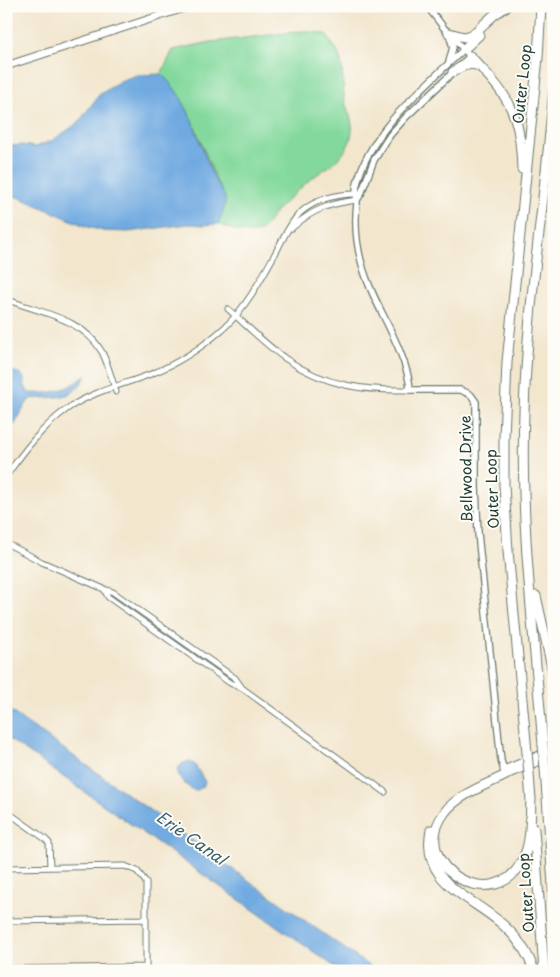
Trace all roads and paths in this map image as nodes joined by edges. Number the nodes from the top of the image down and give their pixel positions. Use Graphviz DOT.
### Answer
graph roads {
  1 [pos="190,6"];
  2 [pos="427,6"];
  3 [pos="507,6"];
  4 [pos="542,6"];
  5 [pos="448,33"];
  6 [pos="467,53"];
  7 [pos="6,66"];
  8 [pos="480,66"];
  9 [pos="450,69"];
  10 [pos="554,87"];
  11 [pos="358,196"];
  12 [pos="522,211"];
  13 [pos="6,299"];
  14 [pos="228,310"];
  15 [pos="236,316"];
  16 [pos="115,389"];
  17 [pos="410,390"];
  18 [pos="6,476"];
  19 [pos="6,543"];
  20 [pos="527,549"];
  21 [pos="554,676"];
  22 [pos="554,749"];
  23 [pos="554,755"];
  24 [pos="505,773"];
  25 [pos="385,792"];
  26 [pos="531,797"];
  27 [pos="6,811"];
  28 [pos="50,867"];
  29 [pos="6,868"];
  30 [pos="554,899"];
  31 [pos="145,919"];
  32 [pos="6,921"];
  33 [pos="6,969"];
  34 [pos="146,969"];
  35 [pos="534,971"];
  36 [pos="544,971"];
  1 -- 7 [label="main road"];
  2 -- 5 [label="street"];
  3 -- 5 [label="highway"];
  3 -- 6 [label="highway"];
  4 -- 12 [label="highway, Outer Loop"];
  5 -- 6 [label="street"];
  5 -- 9 [label="street"];
  6 -- 8 [label="highway"];
  6 -- 9 [label="street"];
  8 -- 9 [label="highway"];
  8 -- 12 [label="highway"];
  9 -- 11 [label="street"];
  10 -- 20 [label="highway, Outer Loop"];
  11 -- 15 [label="street"];
  11 -- 17 [label="street"];
  12 -- 26 [label="highway, Outer Loop, bridge"];
  13 -- 16 [label="street"];
  14 -- 15 [label="street"];
  15 -- 16 [label="street"];
  15 -- 17 [label="street"];
  16 -- 18 [label="street"];
  17 -- 24 [label="street, Bellwood Drive"];
  19 -- 25 [label="street"];
  20 -- 21 [label="highway"];
  20 -- 30 [label="highway, Outer Loop, bridge"];
  22 -- 24 [label="main road"];
  23 -- 24 [label="main road"];
  24 -- 26 [label="highway"];
  24 -- 35 [label="highway"];
  26 -- 36 [label="highway, Outer Loop"];
  27 -- 28 [label="street"];
  28 -- 29 [label="street"];
  28 -- 31 [label="street"];
  31 -- 32 [label="street"];
  31 -- 34 [label="street"];
  33 -- 34 [label="street"];
}
